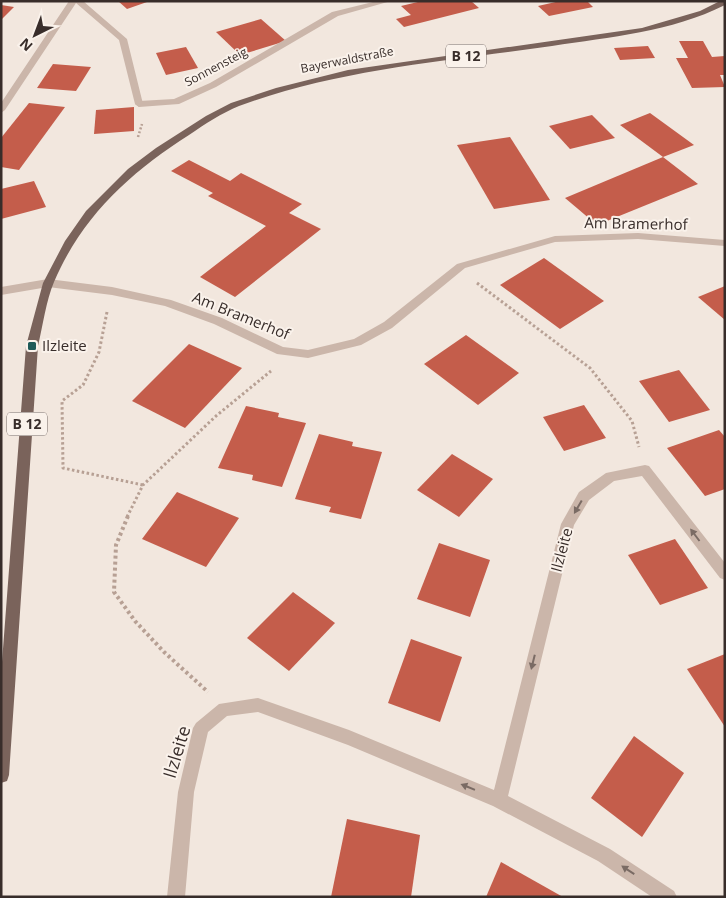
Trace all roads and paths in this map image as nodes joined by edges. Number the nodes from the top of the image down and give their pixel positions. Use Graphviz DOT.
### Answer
graph roads {
  1 [pos="73,1"];
  2 [pos="78,1"];
  3 [pos="387,1"];
  4 [pos="725,2"];
  5 [pos="1,110"];
  6 [pos="725,243"];
  7 [pos="460,266"];
  8 [pos="48,283"];
  9 [pos="1,291"];
  10 [pos="112,292"];
  11 [pos="291,352"];
  12 [pos="645,470"];
  13 [pos="143,485"];
  14 [pos="725,574"];
  15 [pos="224,709"];
  16 [pos="1,775"];
  17 [pos="499,800"];
  18 [pos="176,897"];
  19 [pos="668,897"];
  1 -- 5 [label="street"];
  2 -- 3 [label="street, Sonnensteig"];
  4 -- 8 [label="main road, Bayerwaldstraße / B 12"];
  6 -- 7 [label="street, Am Bramerhof"];
  7 -- 11 [label="street, Am Bramerhof"];
  7 -- 12 [label="path"];
  8 -- 9 [label="street"];
  8 -- 10 [label="street, Am Bramerhof"];
  8 -- 16 [label="main road, Bayerwaldstraße / B 12"];
  10 -- 11 [label="street, Am Bramerhof"];
  10 -- 13 [label="path"];
  11 -- 13 [label="path"];
  14 -- 12 [label="street, one-way"];
  12 -- 17 [label="street, Ilzleite, one-way"];
  13 -- 15 [label="path"];
  17 -- 15 [label="street, one-way"];
  15 -- 18 [label="street, Ilzleite"];
  19 -- 17 [label="street, one-way"];
}
